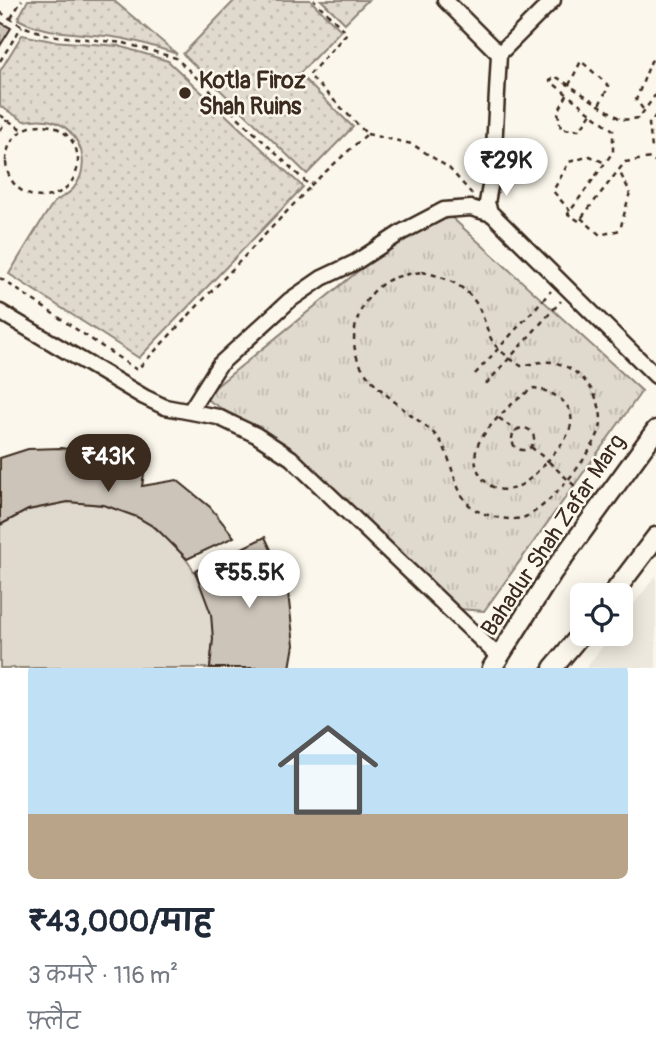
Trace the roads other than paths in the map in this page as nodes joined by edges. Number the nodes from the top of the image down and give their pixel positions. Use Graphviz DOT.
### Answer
graph roads {
  1 [pos="445,0"];
  2 [pos="553,0"];
  3 [pos="499,54"];
  4 [pos="492,214"];
  5 [pos="0,312"];
  6 [pos="656,376"];
  7 [pos="190,411"];
  8 [pos="656,430"];
  9 [pos="656,539"];
  10 [pos="621,583"];
  11 [pos="571,646"];
  12 [pos="495,663"];
  13 [pos="553,668"];
  1 -- 3 [label="street"];
  2 -- 3 [label="street"];
  3 -- 4 [label="street"];
  4 -- 6 [label="street"];
  4 -- 7 [label="street"];
  5 -- 7 [label="street"];
  7 -- 12 [label="street"];
  8 -- 12 [label="main road, Bahadur Shah Zafar Marg"];
  9 -- 10 [label="main road"];
  11 -- 13 [label="main road"];
}
